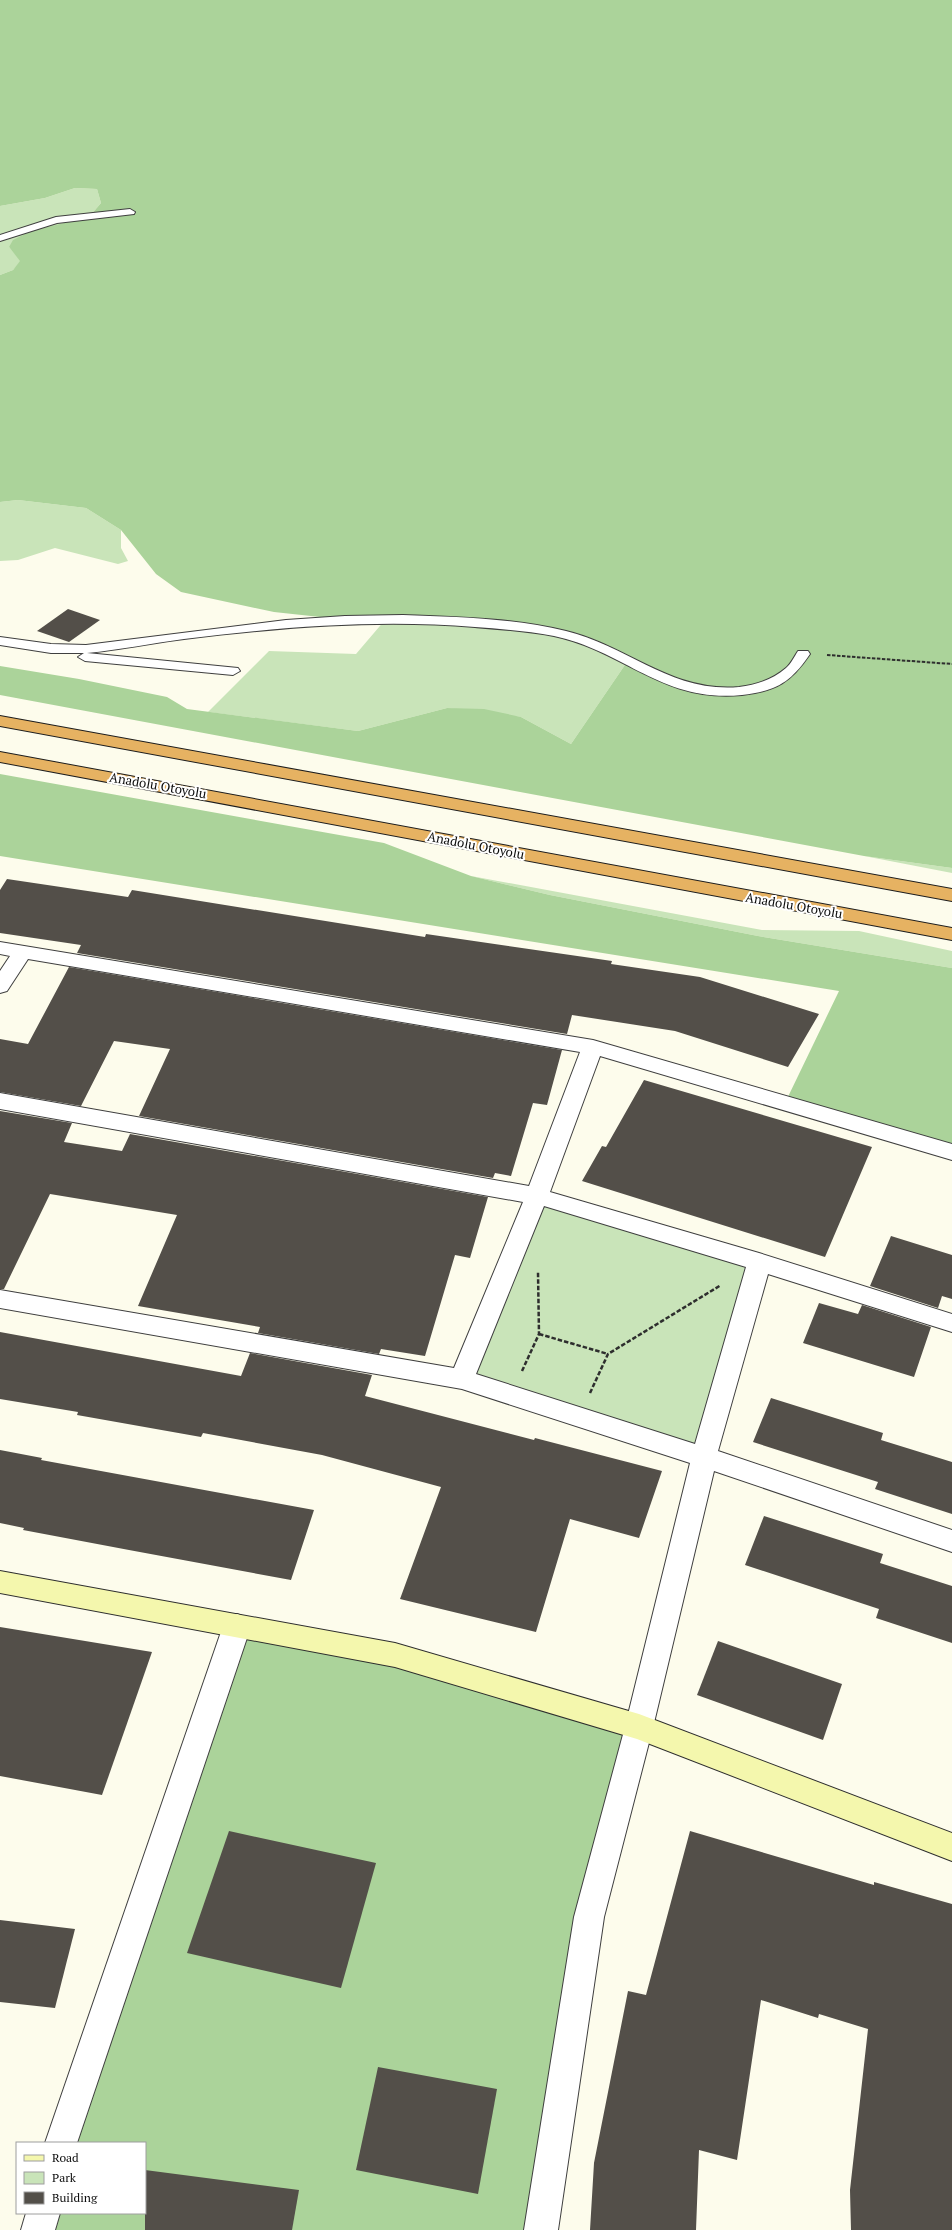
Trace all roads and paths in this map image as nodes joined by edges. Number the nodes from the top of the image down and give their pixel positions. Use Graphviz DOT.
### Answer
graph roads {
  1 [pos="130,212"];
  2 [pos="0,238"];
  3 [pos="0,641"];
  4 [pos="58,649"];
  5 [pos="803,654"];
  6 [pos="952,664"];
  7 [pos="233,672"];
  8 [pos="0,721"];
  9 [pos="0,757"];
  10 [pos="952,895"];
  11 [pos="952,934"];
  12 [pos="0,948"];
  13 [pos="24,952"];
  14 [pos="0,986"];
  15 [pos="593,1047"];
  16 [pos="0,1101"];
  17 [pos="952,1152"];
  18 [pos="537,1196"];
  19 [pos="759,1262"];
  20 [pos="538,1265"];
  21 [pos="0,1299"];
  22 [pos="952,1323"];
  23 [pos="539,1334"];
  24 [pos="608,1354"];
  25 [pos="519,1375"];
  26 [pos="462,1379"];
  27 [pos="589,1396"];
  28 [pos="704,1457"];
  29 [pos="952,1541"];
  30 [pos="0,1582"];
  31 [pos="237,1626"];
  32 [pos="639,1727"];
  33 [pos="952,1847"];
  34 [pos="61,2142"];
  35 [pos="43,2214"];
  36 [pos="38,2230"];
  37 [pos="541,2230"];
  1 -- 2 [label="lane"];
  3 -- 4 [label="lane"];
  4 -- 5 [label="lane"];
  4 -- 7 [label="lane"];
  5 -- 6 [label="path"];
  8 -- 10 [label="highway"];
  9 -- 11 [label="highway, Anadolu Otoyolu"];
  12 -- 13 [label="street"];
  13 -- 14 [label="street"];
  13 -- 15 [label="street"];
  15 -- 17 [label="street"];
  15 -- 18 [label="street"];
  16 -- 18 [label="street"];
  18 -- 19 [label="street"];
  18 -- 26 [label="street"];
  19 -- 22 [label="street"];
  19 -- 24 [label="path"];
  19 -- 28 [label="street"];
  20 -- 23 [label="path"];
  21 -- 26 [label="street"];
  23 -- 24 [label="path"];
  23 -- 25 [label="path"];
  24 -- 27 [label="path"];
  26 -- 28 [label="street"];
  28 -- 29 [label="street"];
  28 -- 32 [label="street"];
  30 -- 31 [label="main road"];
  31 -- 32 [label="main road"];
  31 -- 34 [label="street"];
  32 -- 33 [label="main road"];
  32 -- 37 [label="street"];
  35 -- 36 [label="street"];
}
